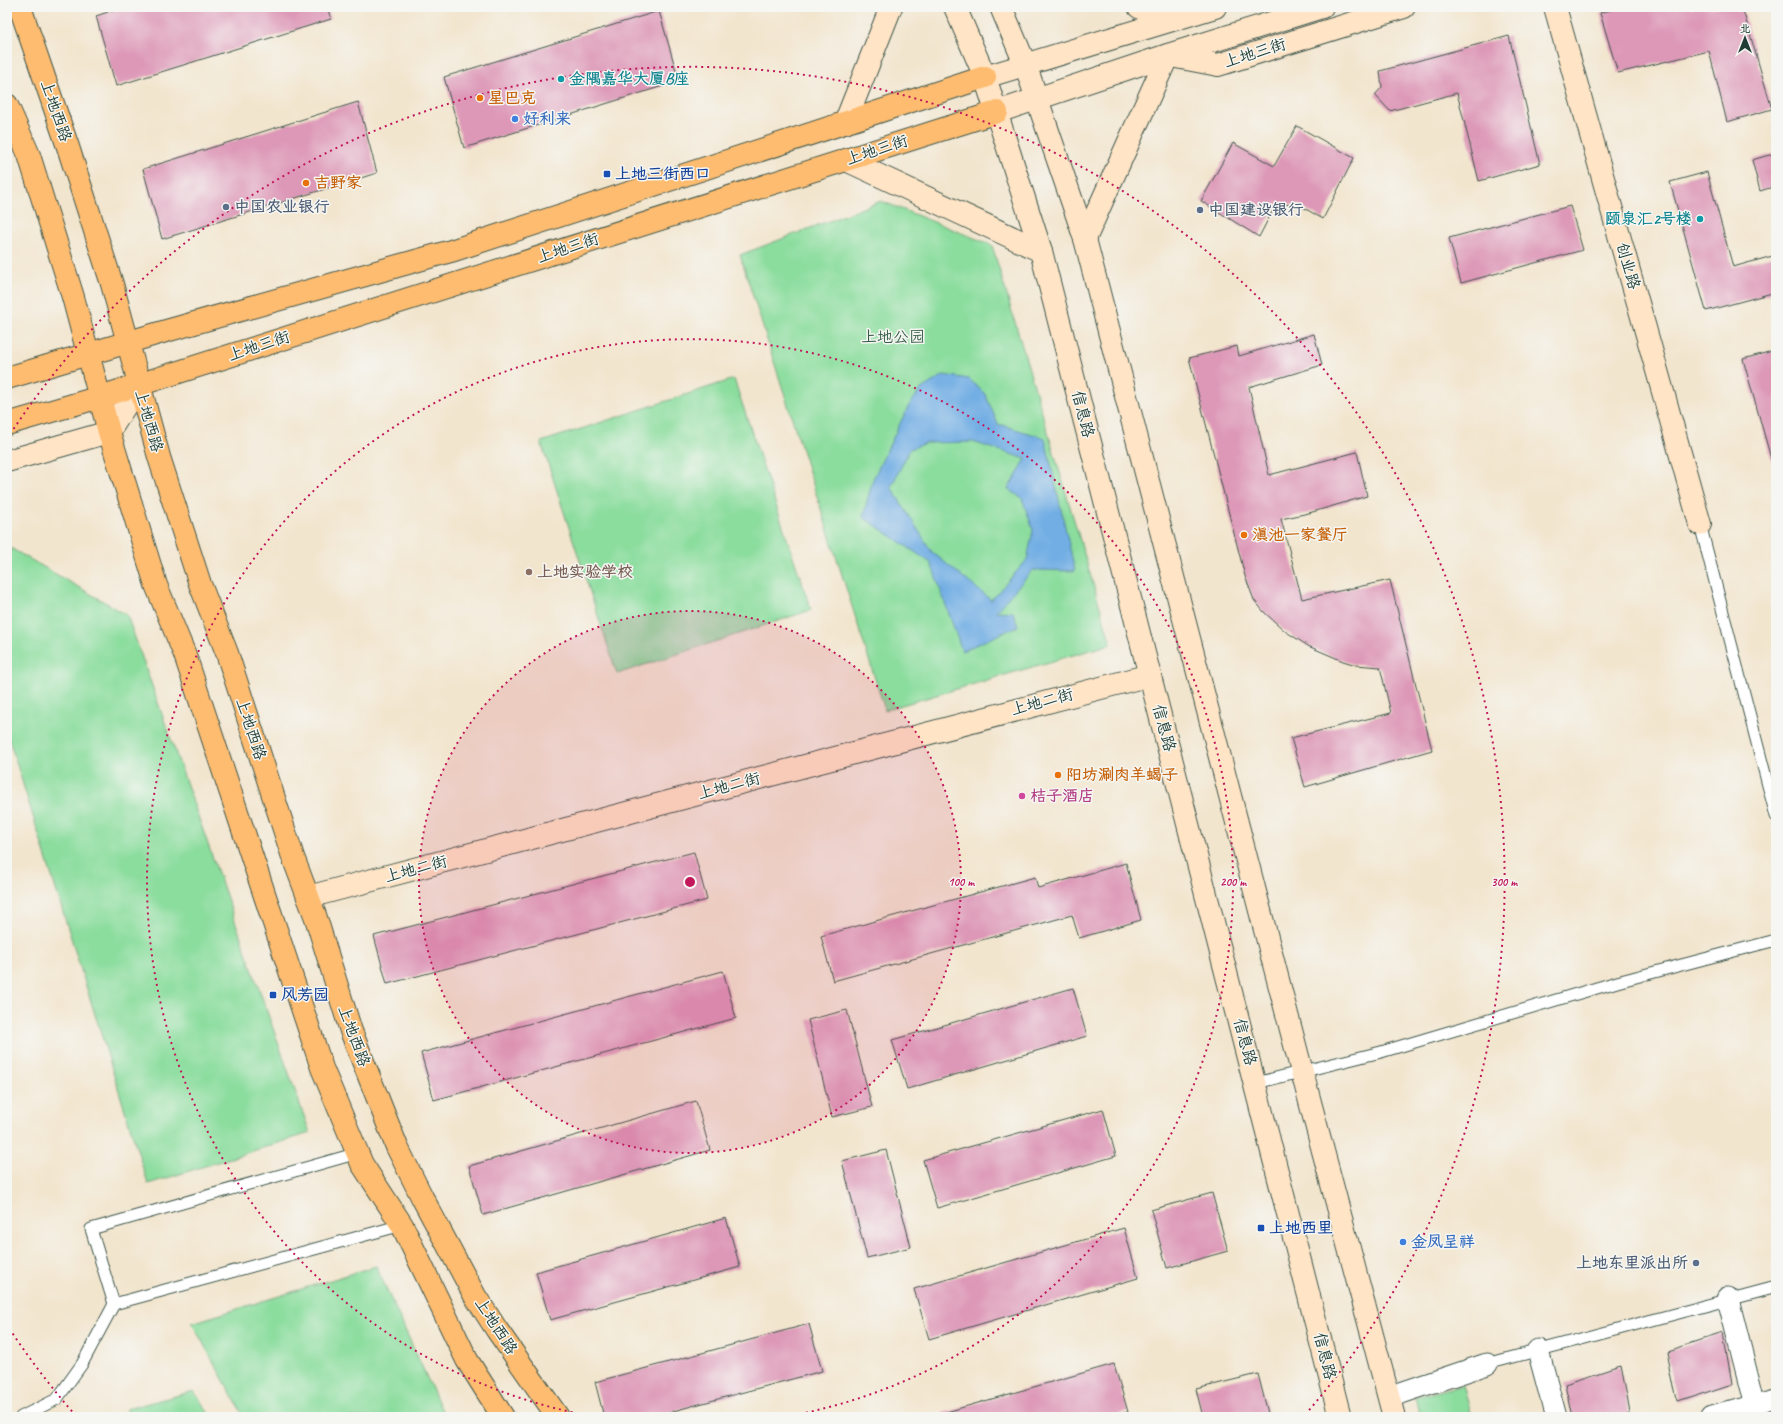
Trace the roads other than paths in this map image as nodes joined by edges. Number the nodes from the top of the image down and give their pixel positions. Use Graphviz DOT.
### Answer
graph roads {
  1 [pos="20,7"];
  2 [pos="891,7"];
  3 [pos="956,7"];
  4 [pos="1002,7"];
  5 [pos="1139,7"];
  6 [pos="1215,7"];
  7 [pos="1322,7"];
  8 [pos="1404,7"];
  9 [pos="1555,7"];
  10 [pos="1173,14"];
  11 [pos="1168,55"];
  12 [pos="1025,64"];
  13 [pos="985,77"];
  14 [pos="1037,98"];
  15 [pos="7,104"];
  16 [pos="997,112"];
  17 [pos="845,123"];
  18 [pos="846,160"];
  19 [pos="1085,240"];
  20 [pos="1041,251"];
  21 [pos="127,342"];
  22 [pos="89,353"];
  23 [pos="7,378"];
  24 [pos="139,384"];
  25 [pos="100,397"];
  26 [pos="7,424"];
  27 [pos="109,432"];
  28 [pos="7,461"];
  29 [pos="1700,524"];
  30 [pos="1150,675"];
  31 [pos="1776,816"];
  32 [pos="308,897"];
  33 [pos="1776,940"];
  34 [pos="1302,1072"];
  35 [pos="1256,1083"];
  36 [pos="358,1153"];
  37 [pos="402,1225"];
  38 [pos="1776,1286"];
  39 [pos="1728,1299"];
  40 [pos="114,1304"];
  41 [pos="1538,1350"];
  42 [pos="1487,1364"];
  43 [pos="1776,1399"];
  44 [pos="1755,1405"];
  45 [pos="1391,1407"];
  46 [pos="21,1417"];
  47 [pos="503,1417"];
  48 [pos="558,1417"];
  49 [pos="1340,1417"];
  50 [pos="1556,1417"];
  51 [pos="1712,1417"];
  1 -- 21 [label="main road, 上地西路"];
  2 -- 17 [label="main road"];
  3 -- 13 [label="main road, 信息路"];
  4 -- 12 [label="main road"];
  5 -- 10 [label="main road"];
  6 -- 10 [label="main road"];
  7 -- 11 [label="main road, 上地三街"];
  8 -- 11 [label="main road, 上地三街"];
  9 -- 29 [label="main road, 创业路"];
  10 -- 12 [label="main road"];
  11 -- 14 [label="main road"];
  11 -- 19 [label="main road"];
  12 -- 13 [label="main road"];
  12 -- 14 [label="main road"];
  13 -- 16 [label="main road, 信息路"];
  13 -- 17 [label="main road"];
  14 -- 16 [label="main road"];
  14 -- 19 [label="main road"];
  15 -- 22 [label="main road"];
  16 -- 18 [label="main road, 上地三街"];
  16 -- 20 [label="main road, 信息路"];
  17 -- 21 [label="main road"];
  18 -- 20 [label="main road"];
  18 -- 24 [label="main road, 上地三街"];
  19 -- 34 [label="main road"];
  20 -- 30 [label="main road, 信息路"];
  21 -- 22 [label="main road"];
  21 -- 24 [label="main road, 上地西路"];
  22 -- 23 [label="main road"];
  22 -- 25 [label="main road"];
  24 -- 25 [label="main road, 上地三街"];
  24 -- 27 [label="main road"];
  24 -- 32 [label="main road, 上地西路"];
  25 -- 26 [label="main road, 上地三街"];
  25 -- 27 [label="main road"];
  27 -- 28 [label="main road"];
  27 -- 36 [label="main road"];
  29 -- 31 [label="lane"];
  30 -- 32 [label="main road, 上地二街"];
  30 -- 35 [label="main road, 信息路"];
  32 -- 48 [label="main road, 上地西路"];
  33 -- 34 [label="lane"];
  34 -- 35 [label="lane"];
  34 -- 45 [label="main road"];
  35 -- 49 [label="main road, 信息路"];
  36 -- 37 [label="main road"];
  36 -- 40 [label="lane"];
  37 -- 40 [label="lane"];
  37 -- 47 [label="main road"];
  38 -- 39 [label="lane"];
  39 -- 41 [label="lane"];
  39 -- 44 [label="street"];
  40 -- 46 [label="lane"];
  41 -- 42 [label="lane"];
  41 -- 50 [label="street"];
  42 -- 45 [label="street"];
  43 -- 44 [label="street"];
  44 -- 51 [label="street"];
}
